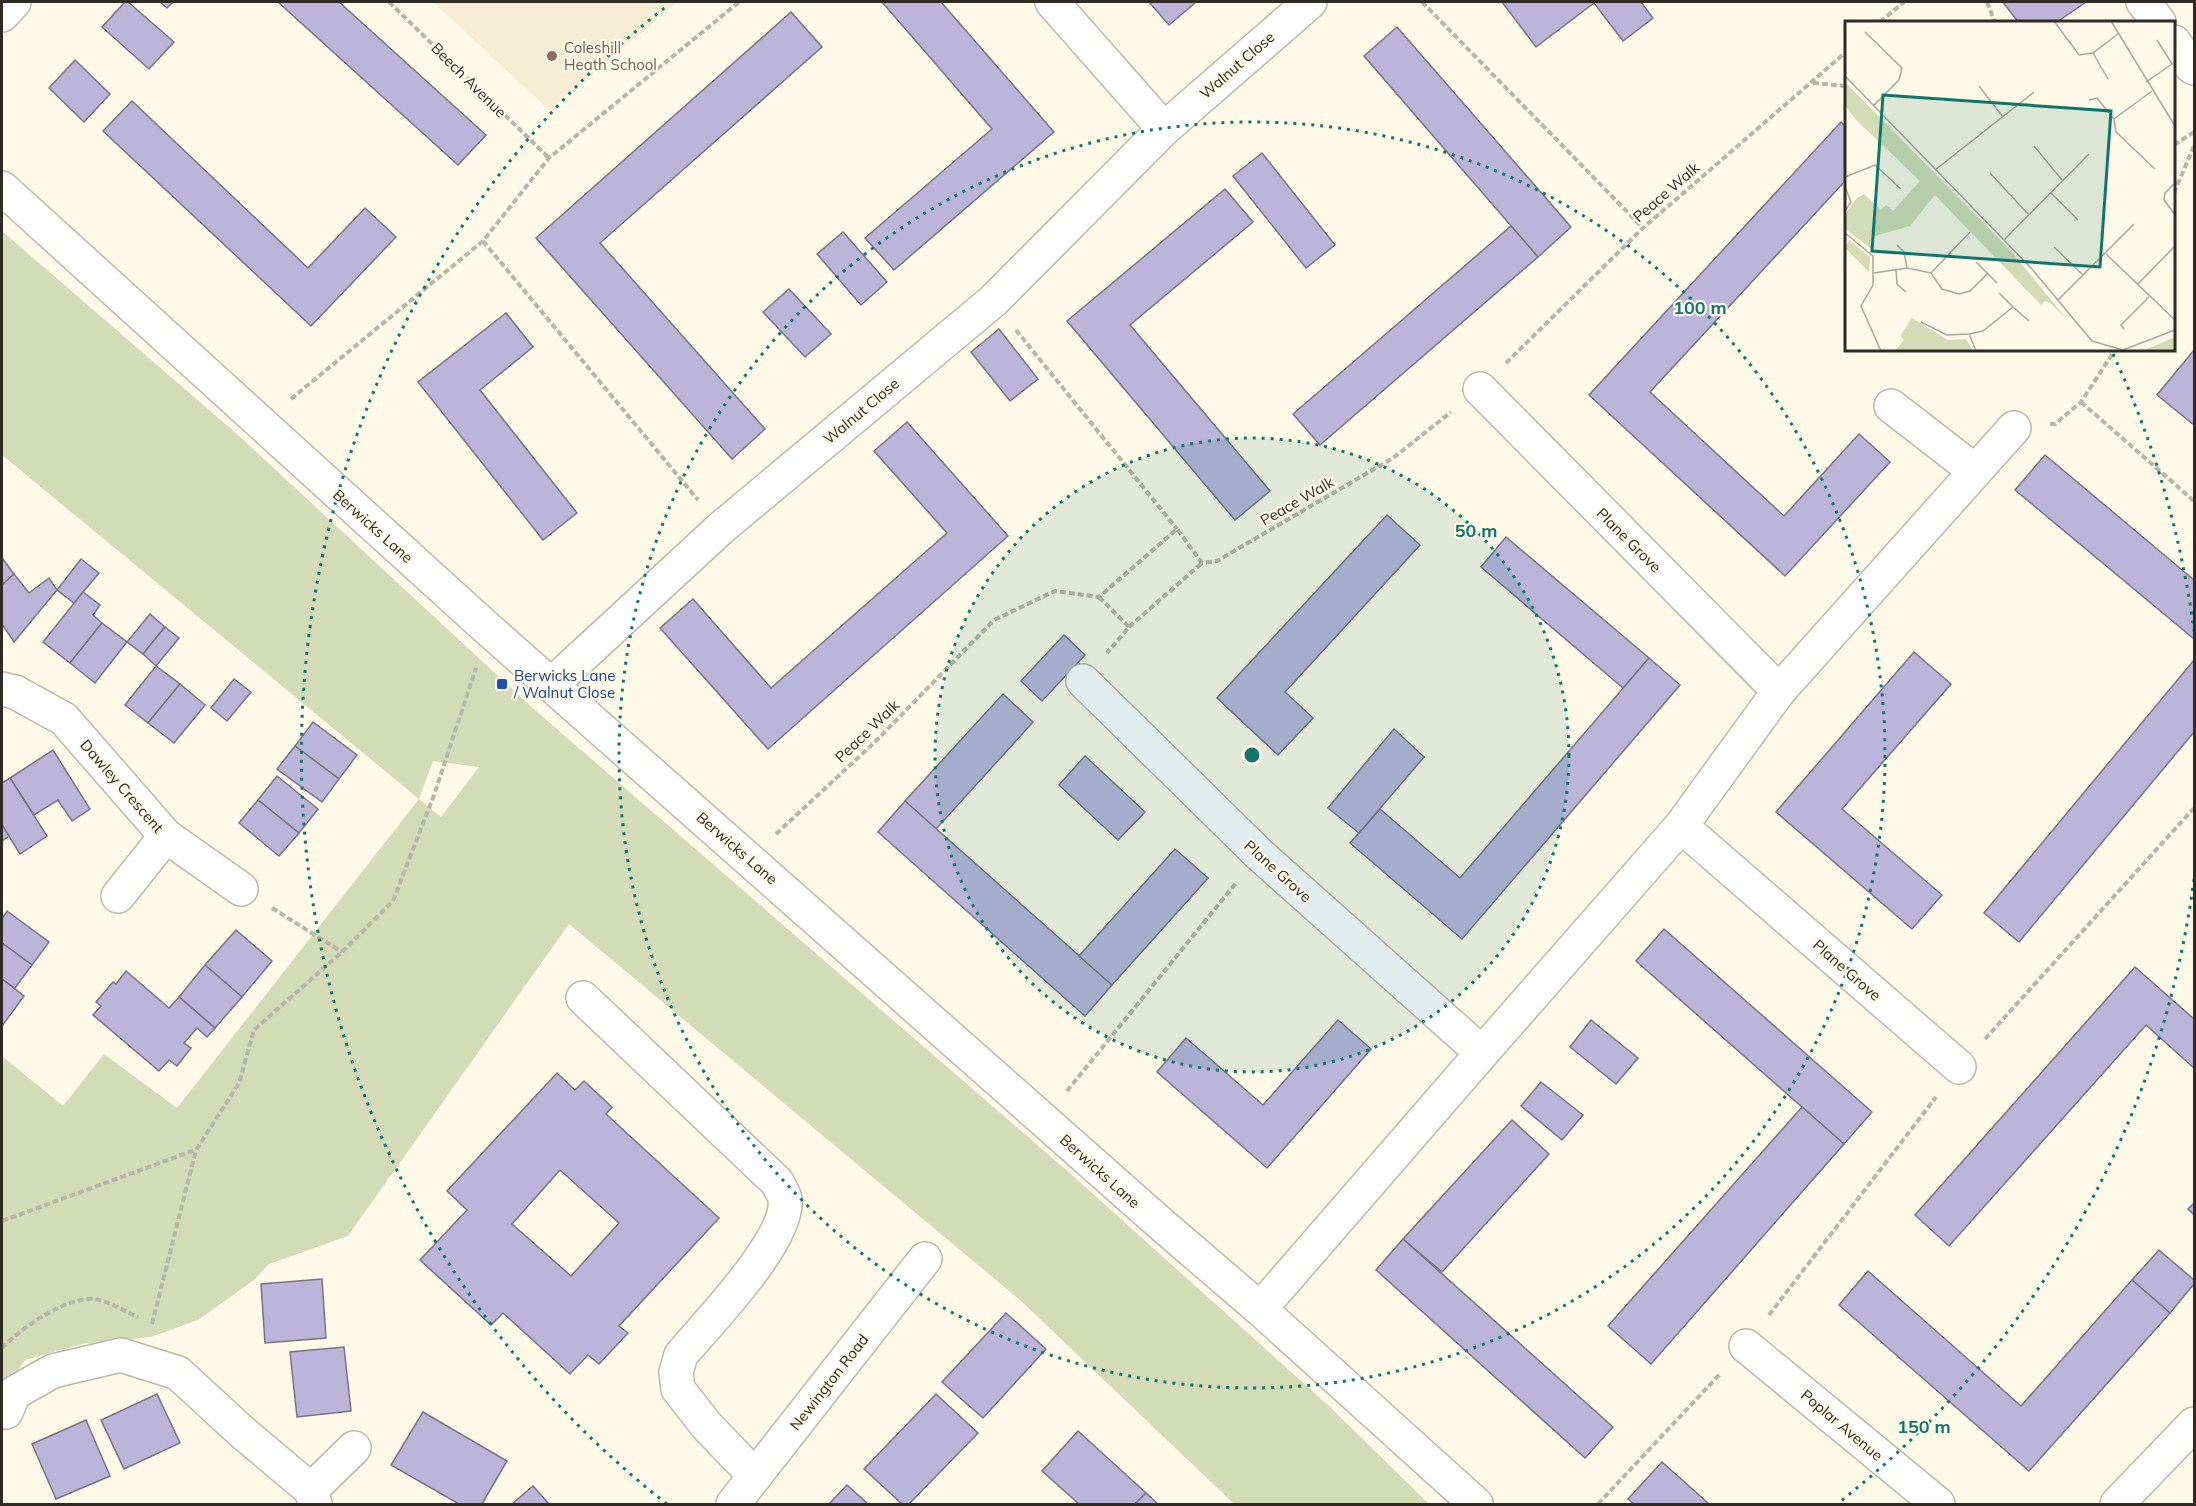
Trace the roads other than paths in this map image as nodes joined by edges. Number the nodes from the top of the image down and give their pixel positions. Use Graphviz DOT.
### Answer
graph roads {
  1 [pos="14,2"];
  2 [pos="1052,2"];
  3 [pos="1310,2"];
  4 [pos="2143,2"];
  5 [pos="2,15"];
  6 [pos="2158,21"];
  7 [pos="2175,43"];
  8 [pos="2194,68"];
  9 [pos="1164,129"];
  10 [pos="2,188"];
  11 [pos="1480,389"];
  12 [pos="1891,406"];
  13 [pos="2014,428"];
  14 [pos="1976,471"];
  15 [pos="1083,681"];
  16 [pos="551,685"];
  17 [pos="2,689"];
  18 [pos="1779,691"];
  19 [pos="1682,826"];
  20 [pos="166,836"];
  21 [pos="240,889"];
  22 [pos="118,896"];
  23 [pos="583,998"];
  24 [pos="1482,1053"];
  25 [pos="1959,1067"];
  26 [pos="925,1259"];
  27 [pos="1260,1309"];
  28 [pos="1746,1346"];
  29 [pos="6,1412"];
  30 [pos="2194,1424"];
  31 [pos="354,1448"];
  32 [pos="755,1476"];
  33 [pos="313,1497"];
  34 [pos="733,1504"];
  35 [pos="1476,1504"];
  36 [pos="1938,1504"];
  37 [pos="2117,1504"];
  1 -- 5 [label="street"];
  2 -- 9 [label="street"];
  3 -- 9 [label="street, Walnut Close"];
  4 -- 6 [label="street"];
  7 -- 8 [label="street"];
  9 -- 16 [label="street, Walnut Close"];
  10 -- 16 [label="street, Berwicks Lane"];
  11 -- 18 [label="street, Plane Grove"];
  12 -- 14 [label="street"];
  13 -- 14 [label="street"];
  14 -- 18 [label="street"];
  15 -- 24 [label="street, Plane Grove"];
  16 -- 27 [label="street, Berwicks Lane"];
  17 -- 20 [label="street, Dawley Crescent"];
  18 -- 19 [label="street"];
  19 -- 24 [label="street"];
  19 -- 25 [label="street, Plane Grove"];
  20 -- 21 [label="street, Dawley Crescent"];
  20 -- 22 [label="street"];
  23 -- 32 [label="street"];
  24 -- 27 [label="street"];
  26 -- 32 [label="street, Newington Road"];
  27 -- 35 [label="street, Berwicks Lane"];
  28 -- 36 [label="street, Poplar Avenue"];
  29 -- 33 [label="street"];
  30 -- 37 [label="street"];
  31 -- 33 [label="street"];
  32 -- 34 [label="street, Newington Road"];
}
